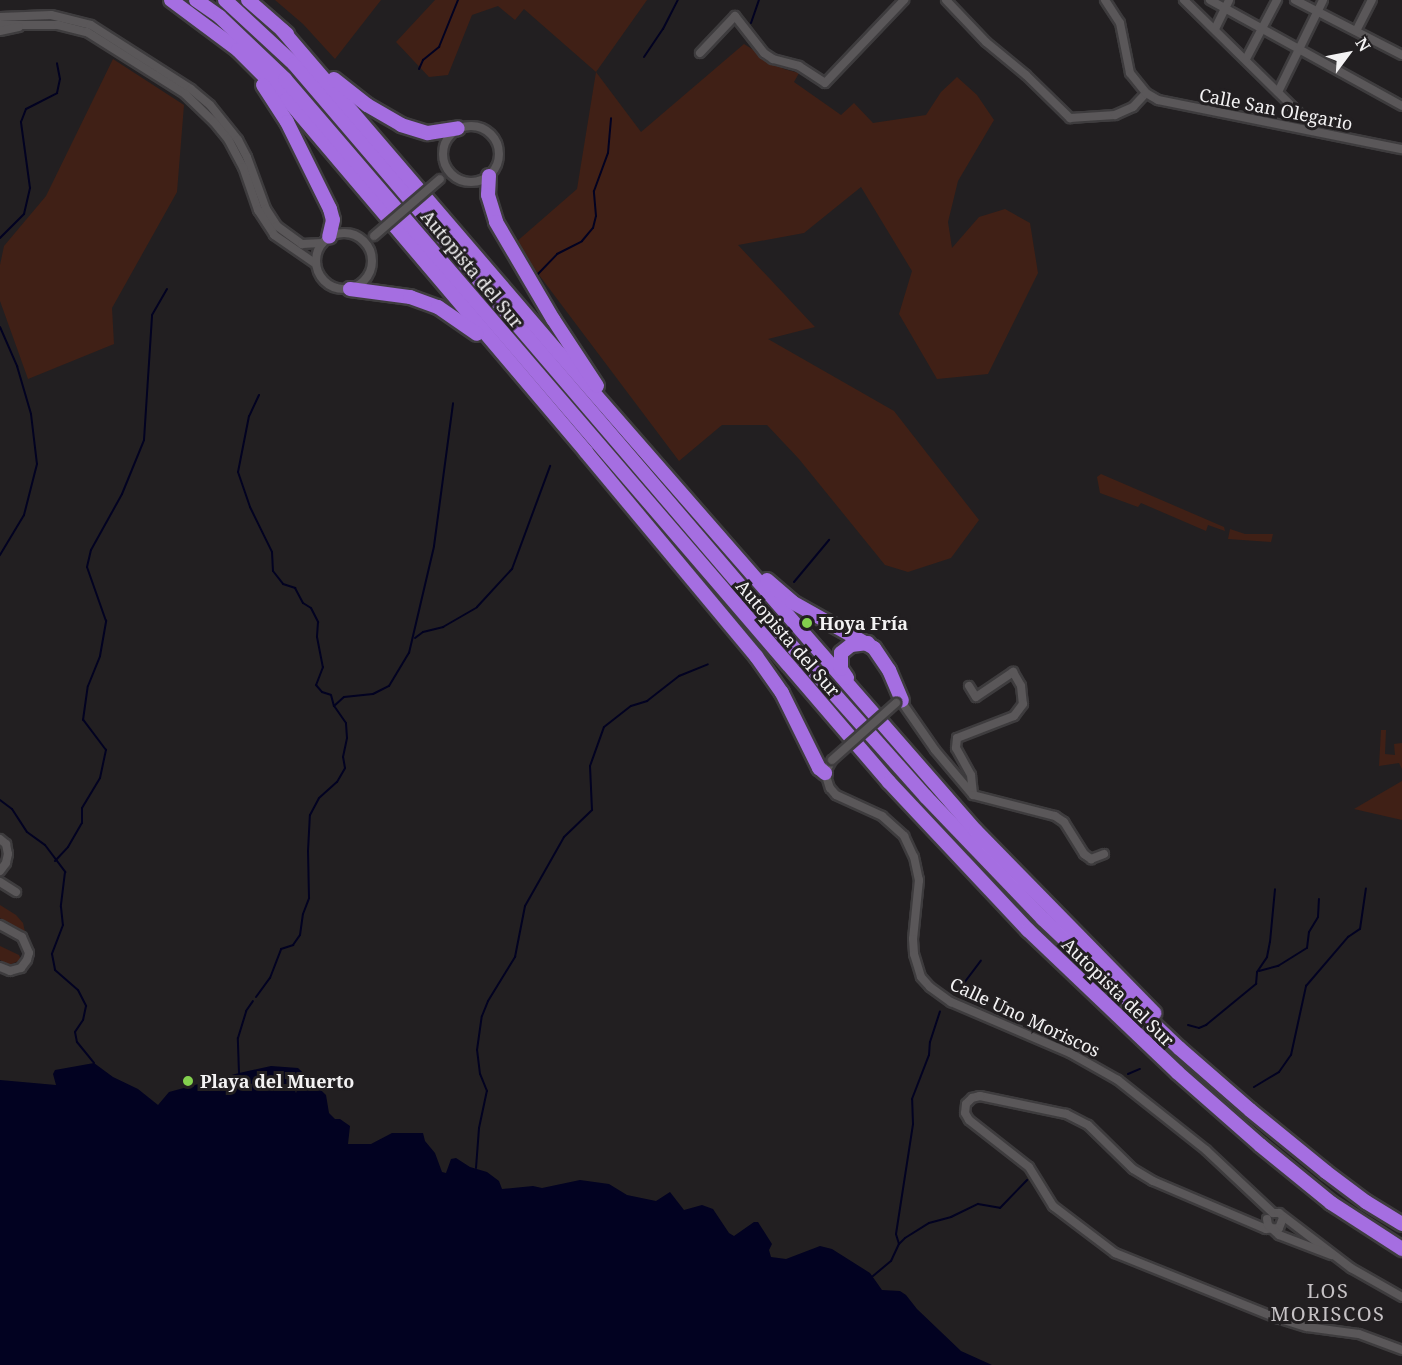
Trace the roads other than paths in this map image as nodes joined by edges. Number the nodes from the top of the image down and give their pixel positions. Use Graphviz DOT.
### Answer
graph roads {
  1 [pos="171,0"];
  2 [pos="196,0"];
  3 [pos="225,0"];
  4 [pos="248,0"];
  5 [pos="904,0"];
  6 [pos="946,0"];
  7 [pos="1105,0"];
  8 [pos="1185,0"];
  9 [pos="1210,0"];
  10 [pos="1277,0"];
  11 [pos="1294,0"];
  12 [pos="1323,0"];
  13 [pos="1372,0"];
  14 [pos="1227,4"];
  15 [pos="1318,11"];
  16 [pos="0,17"];
  17 [pos="24,24"];
  18 [pos="0,25"];
  19 [pos="1262,27"];
  20 [pos="1215,29"];
  21 [pos="282,30"];
  22 [pos="1356,31"];
  23 [pos="0,32"];
  24 [pos="224,40"];
  25 [pos="1300,48"];
  26 [pos="700,53"];
  27 [pos="1402,55"];
  28 [pos="1246,59"];
  29 [pos="1278,92"];
  30 [pos="1146,93"];
  31 [pos="1402,106"];
  32 [pos="1300,114"];
  33 [pos="458,128"];
  34 [pos="1402,149"];
  35 [pos="448,172"];
  36 [pos="489,176"];
  37 [pos="326,240"];
  38 [pos="366,243"];
  39 [pos="316,264"];
  40 [pos="350,289"];
  41 [pos="529,387"];
  42 [pos="626,430"];
  43 [pos="586,452"];
  44 [pos="670,529"];
  45 [pos="737,555"];
  46 [pos="868,643"];
  47 [pos="969,686"];
  48 [pos="899,702"];
  49 [pos="866,707"];
  50 [pos="825,773"];
  51 [pos="973,795"];
  52 [pos="0,839"];
  53 [pos="1104,854"];
  54 [pos="0,871"];
  55 [pos="0,882"];
  56 [pos="16,892"];
  57 [pos="0,925"];
  58 [pos="0,967"];
  59 [pos="1250,1110"];
  60 [pos="1273,1213"];
  61 [pos="1283,1218"];
  62 [pos="1267,1219"];
  63 [pos="1249,1221"];
  64 [pos="1402,1224"];
  65 [pos="1272,1229"];
  66 [pos="1402,1249"];
  67 [pos="1332,1255"];
  68 [pos="1402,1297"];
  69 [pos="1402,1350"];
  1 -- 24 [label="highway"];
  2 -- 44 [label="highway, Autopista del Sur"];
  3 -- 59 [label="highway, Autopista del Sur"];
  4 -- 21 [label="highway"];
  5 -- 26 [label="street"];
  6 -- 30 [label="street"];
  7 -- 30 [label="street"];
  8 -- 20 [label="street, Calle San Olegario"];
  9 -- 14 [label="street"];
  10 -- 19 [label="street"];
  11 -- 15 [label="street"];
  12 -- 15 [label="street"];
  13 -- 22 [label="street"];
  14 -- 19 [label="street"];
  14 -- 20 [label="street"];
  15 -- 22 [label="street"];
  15 -- 25 [label="street"];
  16 -- 37 [label="street"];
  17 -- 18 [label="street"];
  17 -- 23 [label="street"];
  17 -- 39 [label="street"];
  19 -- 25 [label="street"];
  19 -- 28 [label="street"];
  20 -- 28 [label="street, Calle San Olegario"];
  21 -- 33 [label="highway"];
  21 -- 42 [label="highway"];
  22 -- 27 [label="street"];
  24 -- 37 [label="highway"];
  24 -- 41 [label="highway"];
  25 -- 29 [label="street"];
  25 -- 31 [label="street"];
  28 -- 29 [label="street, Calle San Olegario"];
  29 -- 32 [label="street, Calle San Olegario"];
  30 -- 34 [label="street, Calle San Olegario"];
  33 -- 35 [label="street"];
  33 -- 36 [label="street"];
  35 -- 36 [label="street"];
  35 -- 38 [label="street, bridge"];
  36 -- 42 [label="highway"];
  37 -- 38 [label="street"];
  37 -- 39 [label="street"];
  38 -- 40 [label="street"];
  39 -- 40 [label="street"];
  40 -- 41 [label="highway"];
  41 -- 43 [label="highway"];
  42 -- 45 [label="highway"];
  43 -- 44 [label="highway"];
  43 -- 50 [label="highway"];
  44 -- 66 [label="highway, Autopista del Sur"];
  45 -- 46 [label="highway"];
  45 -- 49 [label="highway"];
  46 -- 48 [label="highway"];
  46 -- 49 [label="highway"];
  47 -- 51 [label="street"];
  48 -- 50 [label="street, bridge"];
  48 -- 51 [label="street"];
  49 -- 59 [label="highway"];
  50 -- 60 [label="street, Calle Uno Moriscos"];
  51 -- 53 [label="street"];
  52 -- 54 [label="street"];
  55 -- 56 [label="street"];
  57 -- 58 [label="street"];
  59 -- 64 [label="highway, Autopista del Sur"];
  60 -- 61 [label="street, Calle Uno Moriscos"];
  60 -- 62 [label="street"];
  61 -- 65 [label="street"];
  61 -- 67 [label="street, Calle Uno Moriscos"];
  62 -- 63 [label="street"];
  62 -- 65 [label="street"];
  63 -- 65 [label="street"];
  63 -- 69 [label="street"];
  65 -- 67 [label="street"];
  67 -- 68 [label="street, Calle Uno Moriscos"];
}
